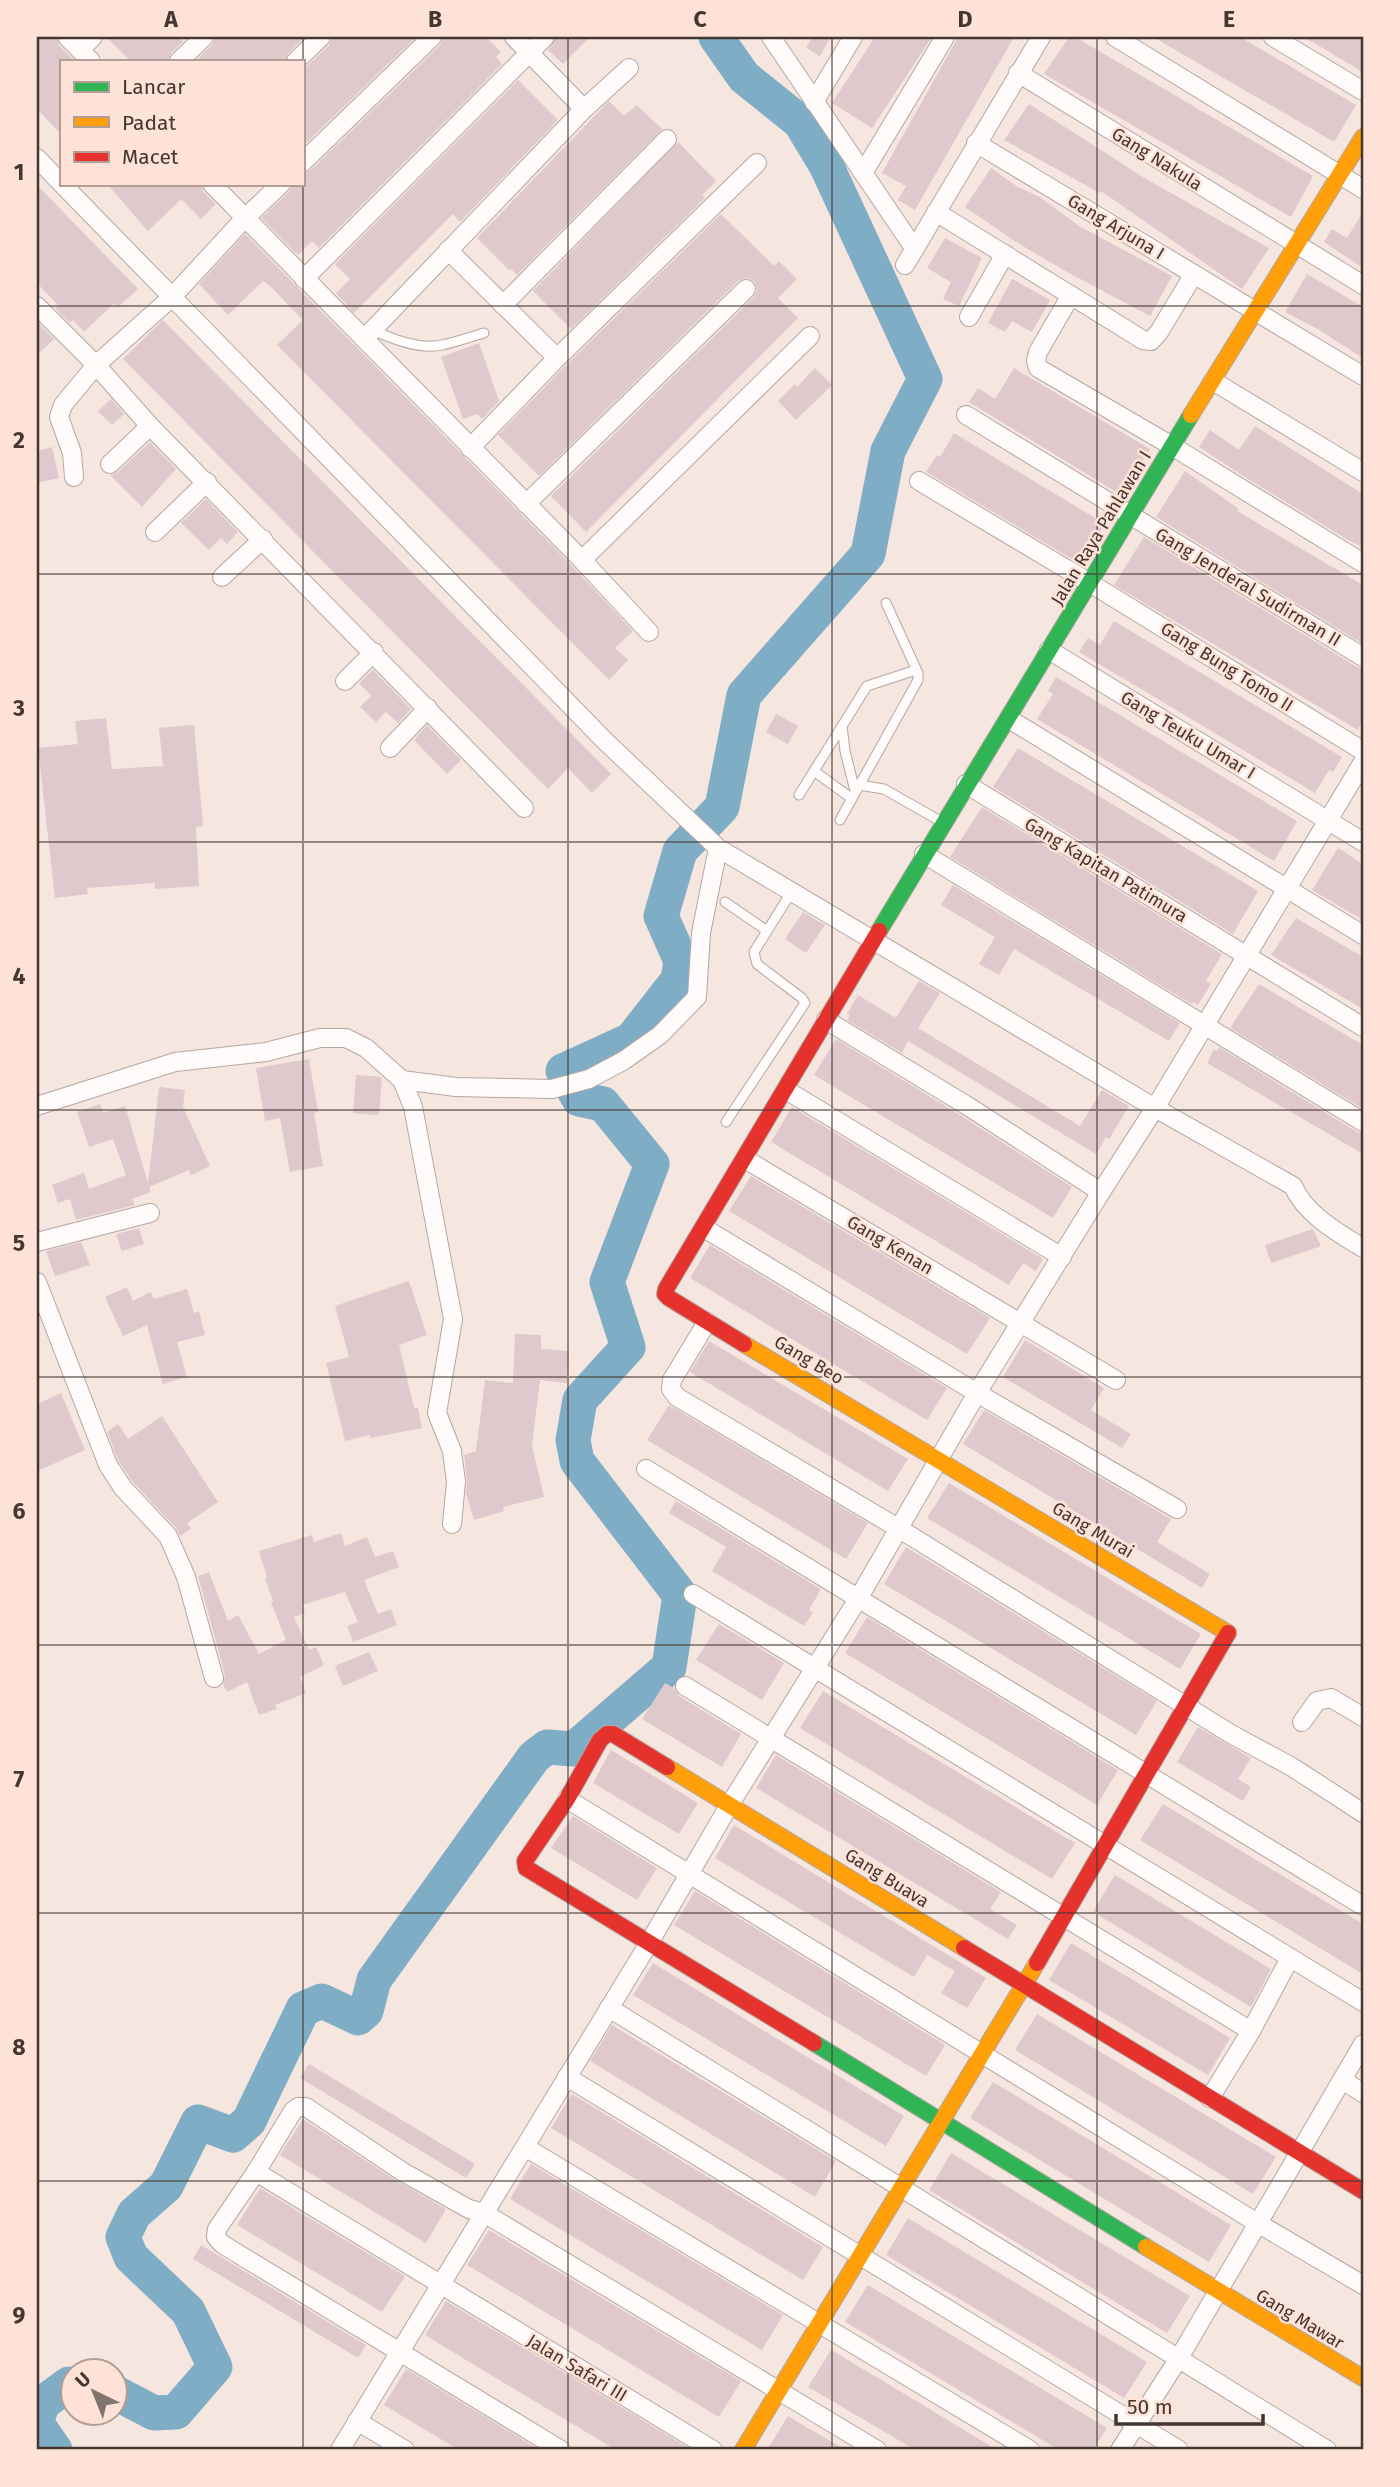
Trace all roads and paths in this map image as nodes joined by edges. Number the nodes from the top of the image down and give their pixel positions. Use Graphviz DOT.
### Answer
graph roads {
  1 [pos="93,37"];
  2 [pos="204,37"];
  3 [pos="321,37"];
  4 [pos="432,37"];
  5 [pos="514,37"];
  6 [pos="545,37"];
  7 [pos="771,37"];
  8 [pos="853,37"];
  9 [pos="945,37"];
  10 [pos="1041,37"];
  11 [pos="1115,37"];
  12 [pos="1273,37"];
  13 [pos="80,49"];
  14 [pos="528,53"];
  15 [pos="180,60"];
  16 [pos="297,60"];
  17 [pos="629,68"];
  18 [pos="1018,73"];
  19 [pos="1363,91"];
  20 [pos="814,102"];
  21 [pos="584,109"];
  22 [pos="1363,137"];
  23 [pos="667,139"];
  24 [pos="976,143"];
  25 [pos="37,158"];
  26 [pos="304,161"];
  27 [pos="757,163"];
  28 [pos="863,173"];
  29 [pos="1339,174"];
  30 [pos="60,183"];
  31 [pos="63,186"];
  32 [pos="214,186"];
  33 [pos="279,186"];
  34 [pos="1363,189"];
  35 [pos="936,212"];
  36 [pos="245,218"];
  37 [pos="1297,245"];
  38 [pos="914,248"];
  39 [pos="448,250"];
  40 [pos="1005,254"];
  41 [pos="905,265"];
  42 [pos="1194,274"];
  43 [pos="304,279"];
  44 [pos="1363,285"];
  45 [pos="746,289"];
  46 [pos="1071,295"];
  47 [pos="172,297"];
  48 [pos="503,305"];
  49 [pos="38,309"];
  50 [pos="1255,311"];
  51 [pos="969,317"];
  52 [pos="484,333"];
  53 [pos="368,335"];
  54 [pos="810,336"];
  55 [pos="557,358"];
  56 [pos="96,365"];
  57 [pos="1363,376"];
  58 [pos="1213,381"];
  59 [pos="966,415"];
  60 [pos="150,426"];
  61 [pos="1172,446"];
  62 [pos="470,448"];
  63 [pos="110,464"];
  64 [pos="1363,472"];
  65 [pos="74,477"];
  66 [pos="919,481"];
  67 [pos="207,482"];
  68 [pos="526,504"];
  69 [pos="1133,516"];
  70 [pos="155,532"];
  71 [pos="263,540"];
  72 [pos="582,560"];
  73 [pos="1363,563"];
  74 [pos="222,577"];
  75 [pos="1090,583"];
  76 [pos="886,603"];
  77 [pos="649,632"];
  78 [pos="1049,650"];
  79 [pos="374,652"];
  80 [pos="1363,657"];
  81 [pos="916,670"];
  82 [pos="345,681"];
  83 [pos="428,708"];
  84 [pos="1009,719"];
  85 [pos="842,726"];
  86 [pos="390,748"];
  87 [pos="1363,751"];
  88 [pos="1363,762"];
  89 [pos="814,771"];
  90 [pos="966,784"];
  91 [pos="855,791"];
  92 [pos="799,795"];
  93 [pos="524,808"];
  94 [pos="840,820"];
  95 [pos="1328,820"];
  96 [pos="944,824"];
  97 [pos="1363,842"];
  98 [pos="715,845"];
  99 [pos="924,855"];
  100 [pos="1286,889"];
  101 [pos="792,891"];
  102 [pos="725,902"];
  103 [pos="766,930"];
  104 [pos="1363,935"];
  105 [pos="874,939"];
  106 [pos="1246,955"];
  107 [pos="826,1020"];
  108 [pos="1203,1026"];
  109 [pos="1363,1027"];
  110 [pos="402,1080"];
  111 [pos="786,1090"];
  112 [pos="37,1105"];
  113 [pos="1155,1108"];
  114 [pos="726,1122"];
  115 [pos="1363,1122"];
  116 [pos="752,1163"];
  117 [pos="1101,1192"];
  118 [pos="149,1213"];
  119 [pos="704,1228"];
  120 [pos="37,1242"];
  121 [pos="1363,1248"];
  122 [pos="1062,1256"];
  123 [pos="37,1282"];
  124 [pos="666,1289"];
  125 [pos="708,1322"];
  126 [pos="1021,1323"];
  127 [pos="1116,1380"];
  128 [pos="977,1393"];
  129 [pos="938,1460"];
  130 [pos="646,1469"];
  131 [pos="1177,1509"];
  132 [pos="452,1524"];
  133 [pos="898,1528"];
  134 [pos="693,1594"];
  135 [pos="858,1599"];
  136 [pos="816,1667"];
  137 [pos="214,1678"];
  138 [pos="685,1686"];
  139 [pos="1188,1706"];
  140 [pos="1363,1717"];
  141 [pos="1302,1722"];
  142 [pos="772,1740"];
  143 [pos="1149,1774"];
  144 [pos="567,1799"];
  145 [pos="730,1804"];
  146 [pos="1363,1813"];
  147 [pos="1106,1845"];
  148 [pos="688,1873"];
  149 [pos="1363,1906"];
  150 [pos="1064,1916"];
  151 [pos="649,1943"];
  152 [pos="1290,1958"];
  153 [pos="1024,1985"];
  154 [pos="1363,2002"];
  155 [pos="609,2008"];
  156 [pos="1251,2031"];
  157 [pos="1363,2044"];
  158 [pos="982,2052"];
  159 [pos="567,2077"];
  160 [pos="1342,2080"];
  161 [pos="1363,2093"];
  162 [pos="1210,2098"];
  163 [pos="943,2121"];
  164 [pos="525,2147"];
  165 [pos="1298,2153"];
  166 [pos="256,2172"];
  167 [pos="900,2188"];
  168 [pos="1363,2191"];
  169 [pos="484,2213"];
  170 [pos="1259,2224"];
  171 [pos="859,2255"];
  172 [pos="1363,2285"];
  173 [pos="440,2286"];
  174 [pos="1218,2292"];
  175 [pos="818,2324"];
  176 [pos="399,2353"];
  177 [pos="1179,2358"];
  178 [pos="1363,2378"];
  179 [pos="777,2391"];
  180 [pos="357,2421"];
  181 [pos="1137,2424"];
  182 [pos="340,2450"];
  183 [pos="405,2450"];
  184 [pos="561,2450"];
  185 [pos="713,2450"];
  186 [pos="743,2450"];
  187 [pos="877,2450"];
  188 [pos="1030,2450"];
  189 [pos="1120,2450"];
  190 [pos="1179,2450"];
  191 [pos="1327,2450"];
  1 -- 13 [label="street"];
  2 -- 15 [label="street"];
  3 -- 16 [label="street"];
  4 -- 26 [label="street"];
  5 -- 14 [label="street"];
  6 -- 14 [label="street"];
  7 -- 20 [label="street"];
  8 -- 20 [label="street"];
  9 -- 28 [label="street"];
  10 -- 18 [label="street"];
  11 -- 29 [label="street"];
  12 -- 19 [label="street"];
  14 -- 21 [label="street"];
  14 -- 43 [label="street"];
  17 -- 21 [label="street"];
  18 -- 24 [label="street"];
  18 -- 37 [label="street, Gang Nakula"];
  20 -- 28 [label="street"];
  21 -- 39 [label="street"];
  22 -- 29 [label="street, Jalan Raya Pahlawan I"];
  23 -- 48 [label="street"];
  24 -- 35 [label="street"];
  24 -- 42 [label="street, Gang Arjuna I"];
  25 -- 30 [label="street"];
  27 -- 55 [label="street"];
  28 -- 38 [label="street"];
  29 -- 34 [label="street"];
  29 -- 37 [label="street, Jalan Raya Pahlawan I"];
  31 -- 47 [label="street"];
  32 -- 36 [label="street"];
  33 -- 36 [label="street"];
  35 -- 38 [label="street"];
  35 -- 40 [label="street"];
  36 -- 43 [label="street"];
  36 -- 47 [label="street"];
  37 -- 44 [label="street, Gang Nakula"];
  37 -- 50 [label="street, Jalan Raya Pahlawan I"];
  38 -- 41 [label="street"];
  39 -- 48 [label="street"];
  39 -- 53 [label="street"];
  40 -- 46 [label="street"];
  40 -- 51 [label="street"];
  42 -- 46 [label="street"];
  42 -- 50 [label="street, Gang Arjuna I"];
  43 -- 53 [label="street"];
  45 -- 68 [label="street"];
  46 -- 61 [label="street"];
  47 -- 56 [label="street"];
  47 -- 98 [label="street"];
  48 -- 55 [label="street"];
  49 -- 56 [label="street"];
  50 -- 57 [label="street, Gang Arjuna I"];
  50 -- 58 [label="street, Jalan Raya Pahlawan I"];
  52 -- 53 [label="lane"];
  53 -- 62 [label="street"];
  54 -- 72 [label="street"];
  55 -- 62 [label="street"];
  56 -- 60 [label="street"];
  56 -- 65 [label="street"];
  58 -- 61 [label="street, Jalan Raya Pahlawan I"];
  58 -- 64 [label="street"];
  59 -- 69 [label="street, Gang Jenderal Sudirman II"];
  60 -- 63 [label="street"];
  60 -- 67 [label="street"];
  61 -- 69 [label="street, Jalan Raya Pahlawan I"];
  61 -- 73 [label="street"];
  62 -- 68 [label="street"];
  66 -- 75 [label="street, Gang Bung Tomo II"];
  67 -- 70 [label="street"];
  67 -- 71 [label="street"];
  68 -- 72 [label="street"];
  69 -- 75 [label="street, Jalan Raya Pahlawan I"];
  69 -- 80 [label="street, Gang Jenderal Sudirman II"];
  71 -- 74 [label="street"];
  71 -- 79 [label="street"];
  72 -- 77 [label="street"];
  75 -- 78 [label="street, Jalan Raya Pahlawan I"];
  75 -- 87 [label="street, Gang Bung Tomo II"];
  76 -- 81 [label="lane"];
  78 -- 84 [label="street, Jalan Raya Pahlawan I"];
  78 -- 95 [label="street, Gang Teuku Umar I"];
  79 -- 82 [label="street"];
  79 -- 83 [label="street"];
  81 -- 85 [label="lane"];
  81 -- 91 [label="lane"];
  83 -- 86 [label="street"];
  83 -- 93 [label="street"];
  84 -- 90 [label="street, Jalan Raya Pahlawan I"];
  84 -- 100 [label="street"];
  85 -- 89 [label="lane"];
  85 -- 91 [label="lane"];
  88 -- 95 [label="street"];
  89 -- 91 [label="lane"];
  89 -- 92 [label="lane"];
  90 -- 96 [label="street, Jalan Raya Pahlawan I"];
  90 -- 106 [label="street, Gang Kapitan Patimura"];
  91 -- 94 [label="lane"];
  91 -- 96 [label="lane"];
  95 -- 97 [label="street, Gang Teuku Umar I"];
  95 -- 100 [label="street"];
  96 -- 99 [label="street, Jalan Raya Pahlawan I"];
  98 -- 101 [label="street"];
  98 -- 110 [label="street"];
  99 -- 105 [label="street, Jalan Raya Pahlawan I"];
  99 -- 108 [label="street"];
  100 -- 104 [label="street"];
  100 -- 106 [label="street"];
  101 -- 103 [label="lane"];
  101 -- 105 [label="street"];
  102 -- 103 [label="lane"];
  103 -- 114 [label="lane"];
  105 -- 107 [label="street, Jalan Raya Pahlawan I"];
  105 -- 113 [label="street"];
  106 -- 108 [label="street"];
  106 -- 109 [label="street, Gang Kapitan Patimura"];
  107 -- 111 [label="street, Jalan Raya Pahlawan I"];
  107 -- 117 [label="street"];
  108 -- 113 [label="street"];
  108 -- 115 [label="street"];
  110 -- 112 [label="street"];
  110 -- 132 [label="street"];
  111 -- 116 [label="street, Jalan Raya Pahlawan I"];
  111 -- 122 [label="street"];
  113 -- 117 [label="street"];
  113 -- 121 [label="street"];
  116 -- 119 [label="street, Jalan Raya Pahlawan I"];
  116 -- 126 [label="street, Gang Kenan"];
  117 -- 122 [label="street"];
  118 -- 120 [label="street"];
  119 -- 124 [label="street, Jalan Raya Pahlawan I"];
  119 -- 128 [label="street"];
  122 -- 126 [label="street"];
  123 -- 137 [label="street"];
  124 -- 125 [label="street, Gang Beo"];
  125 -- 129 [label="street, Gang Beo"];
  125 -- 133 [label="street"];
  126 -- 127 [label="street, Gang Kenan"];
  126 -- 128 [label="street"];
  128 -- 129 [label="street"];
  128 -- 131 [label="street"];
  129 -- 133 [label="street"];
  129 -- 139 [label="street, Gang Murai"];
  130 -- 135 [label="street"];
  133 -- 135 [label="street"];
  133 -- 139 [label="street"];
  134 -- 136 [label="street"];
  135 -- 136 [label="street"];
  135 -- 143 [label="street"];
  136 -- 142 [label="street"];
  136 -- 147 [label="street"];
  138 -- 142 [label="street"];
  139 -- 143 [label="street"];
  139 -- 146 [label="street"];
  140 -- 141 [label="street"];
  142 -- 145 [label="street"];
  142 -- 150 [label="street"];
  143 -- 147 [label="street"];
  143 -- 149 [label="street"];
  144 -- 145 [label="street, Gang Buava"];
  144 -- 148 [label="street"];
  144 -- 151 [label="street, Gang Mawar"];
  145 -- 148 [label="street"];
  145 -- 153 [label="street, Gang Buava"];
  147 -- 150 [label="street"];
  147 -- 152 [label="street"];
  148 -- 151 [label="street"];
  148 -- 158 [label="street"];
  150 -- 153 [label="street"];
  150 -- 156 [label="street"];
  151 -- 155 [label="street"];
  151 -- 163 [label="street, Gang Mawar"];
  152 -- 154 [label="street"];
  152 -- 156 [label="street"];
  153 -- 158 [label="street"];
  153 -- 162 [label="street, Gang Buava"];
  155 -- 159 [label="street"];
  155 -- 167 [label="street"];
  156 -- 162 [label="street"];
  157 -- 160 [label="street"];
  158 -- 163 [label="street"];
  158 -- 170 [label="street"];
  159 -- 164 [label="street"];
  159 -- 171 [label="street"];
  160 -- 161 [label="street"];
  160 -- 165 [label="street"];
  162 -- 165 [label="street, Gang Buava"];
  163 -- 167 [label="street"];
  163 -- 174 [label="street, Gang Mawar"];
  164 -- 169 [label="street"];
  164 -- 175 [label="street"];
  165 -- 168 [label="street, Gang Buava"];
  165 -- 170 [label="street"];
  166 -- 169 [label="street"];
  166 -- 173 [label="street, Jalan Safari III"];
  166 -- 176 [label="street"];
  167 -- 171 [label="street"];
  167 -- 177 [label="street"];
  169 -- 173 [label="street"];
  169 -- 179 [label="street"];
  170 -- 172 [label="street"];
  170 -- 174 [label="street"];
  171 -- 175 [label="street"];
  171 -- 181 [label="street"];
  173 -- 176 [label="street"];
  173 -- 185 [label="street, Jalan Safari III"];
  174 -- 177 [label="street"];
  174 -- 178 [label="street, Gang Mawar"];
  175 -- 179 [label="street"];
  175 -- 188 [label="street"];
  176 -- 180 [label="street"];
  176 -- 184 [label="street"];
  177 -- 181 [label="street"];
  177 -- 191 [label="street"];
  179 -- 186 [label="street"];
  179 -- 187 [label="street"];
  180 -- 182 [label="street"];
  180 -- 183 [label="street"];
  181 -- 189 [label="street"];
  181 -- 190 [label="street"];
}
